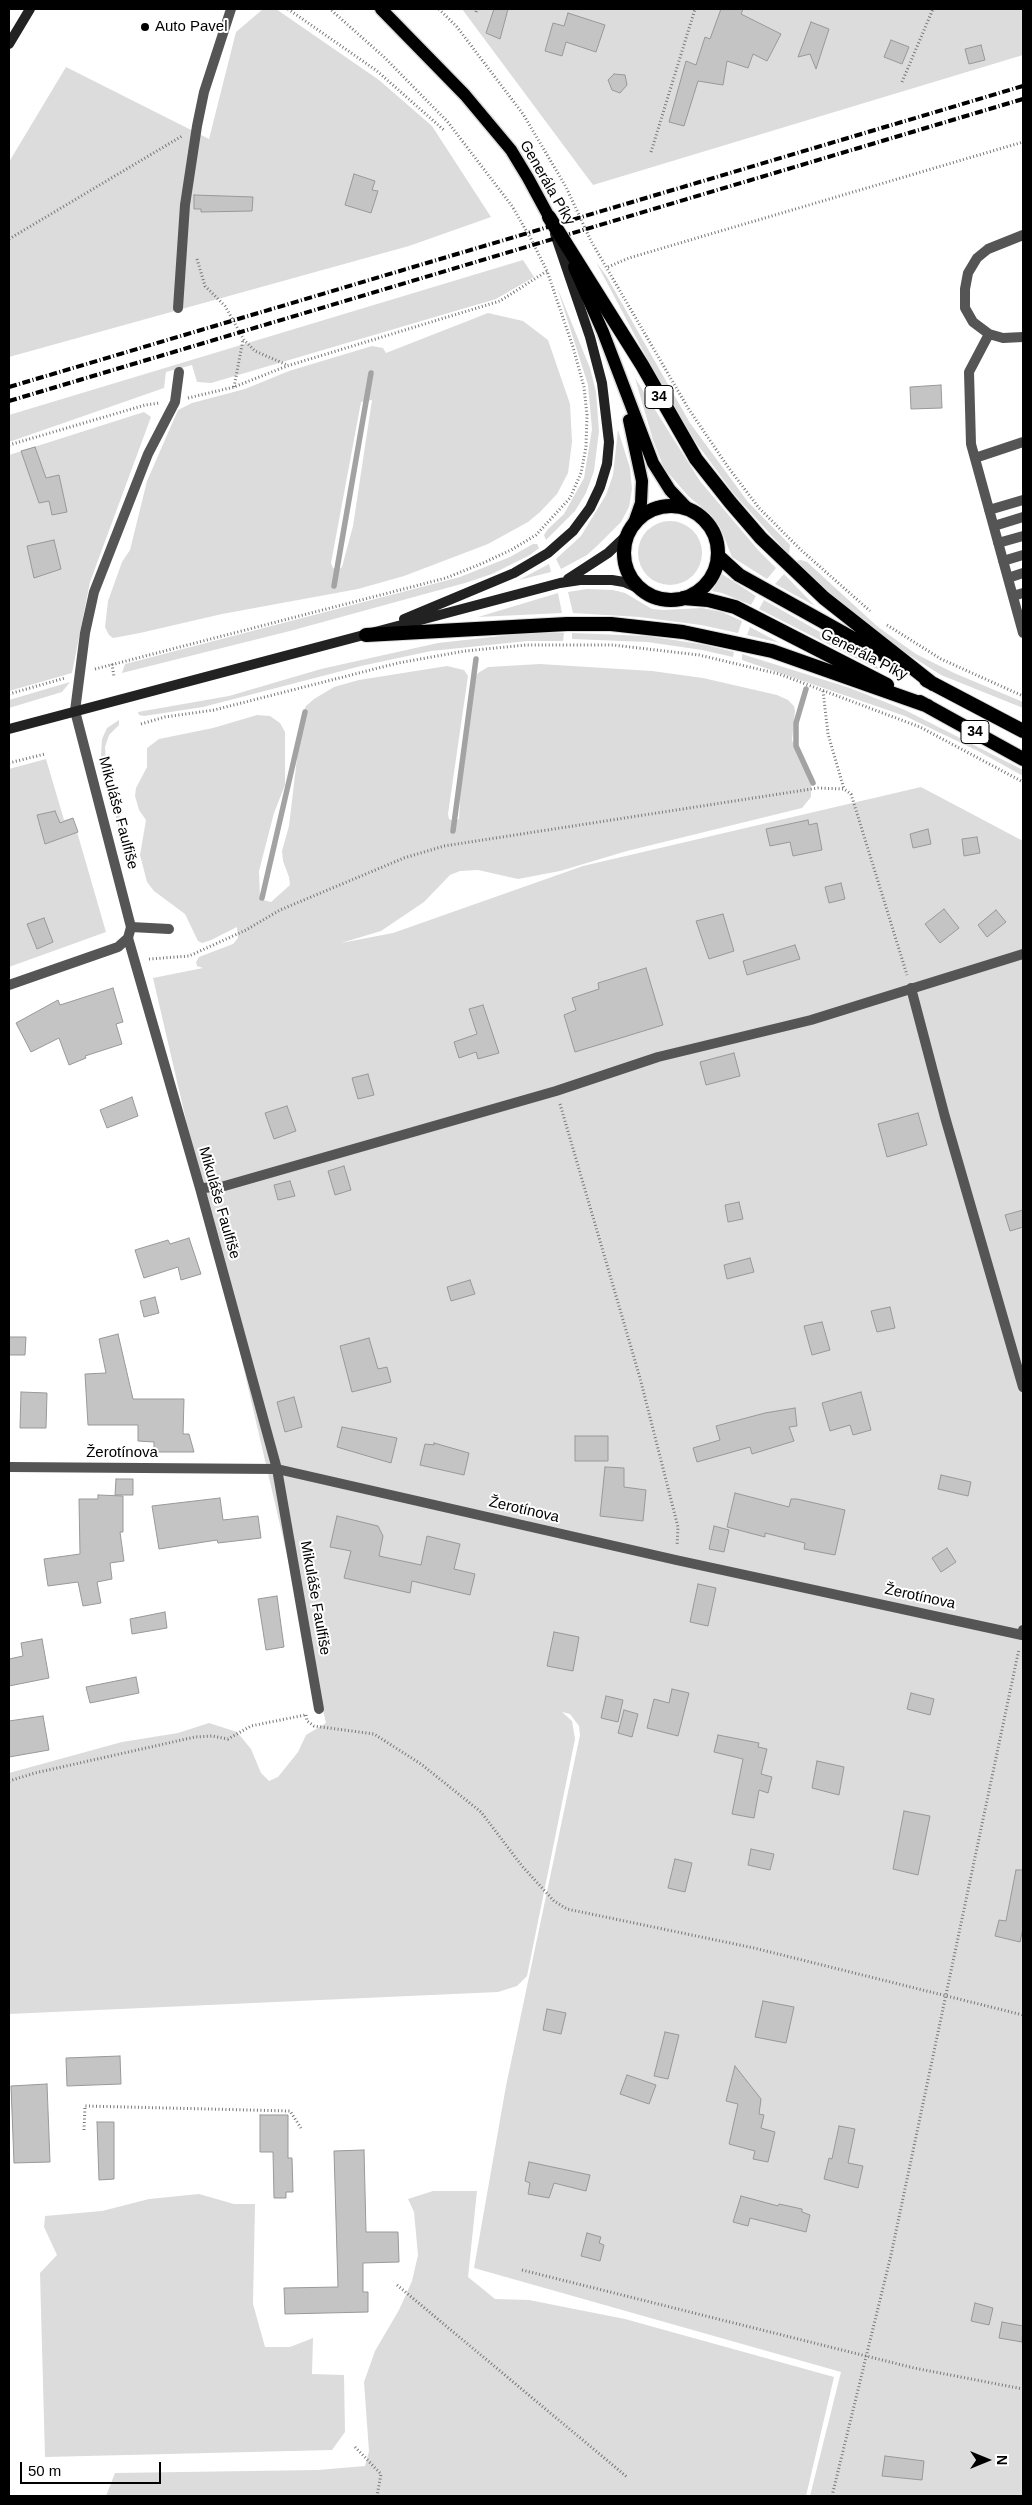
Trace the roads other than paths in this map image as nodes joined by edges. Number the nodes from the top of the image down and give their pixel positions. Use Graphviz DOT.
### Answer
graph roads {
  1 [pos="30,9"];
  2 [pos="231,9"];
  3 [pos="381,9"];
  4 [pos="9,44"];
  5 [pos="549,217"];
  6 [pos="1023,235"];
  7 [pos="178,308"];
  8 [pos="989,334"];
  9 [pos="1023,337"];
  10 [pos="179,372"];
  11 [pos="620,380"];
  12 [pos="1023,442"];
  13 [pos="975,458"];
  14 [pos="1023,500"];
  15 [pos="688,509"];
  16 [pos="989,510"];
  17 [pos="1023,517"];
  18 [pos="634,523"];
  19 [pos="994,526"];
  20 [pos="626,536"];
  21 [pos="1023,536"];
  22 [pos="998,543"];
  23 [pos="1023,555"];
  24 [pos="718,556"];
  25 [pos="1003,561"];
  26 [pos="1023,573"];
  27 [pos="1008,578"];
  28 [pos="560,583"];
  29 [pos="642,590"];
  30 [pos="1018,594"];
  31 [pos="683,598"];
  32 [pos="1020,609"];
  33 [pos="1022,627"];
  34 [pos="366,634"];
  35 [pos="933,684"];
  36 [pos="928,706"];
  37 [pos="75,711"];
  38 [pos="9,729"];
  39 [pos="1023,731"];
  40 [pos="1023,759"];
  41 [pos="131,927"];
  42 [pos="169,929"];
  43 [pos="128,938"];
  44 [pos="1023,954"];
  45 [pos="9,985"];
  46 [pos="911,988"];
  47 [pos="200,1188"];
  48 [pos="1023,1387"];
  49 [pos="9,1467"];
  50 [pos="277,1469"];
  51 [pos="1023,1632"];
  52 [pos="319,1709"];
  1 -- 4 [label="main road"];
  2 -- 7 [label="street"];
  3 -- 5 [label="main road, Generála Píky / 34"];
  5 -- 11 [label="main road, Generála Píky / 34"];
  5 -- 34 [label="main road"];
  5 -- 35 [label="highway, 34"];
  6 -- 8 [label="street"];
  8 -- 9 [label="street"];
  8 -- 13 [label="street"];
  10 -- 37 [label="street"];
  11 -- 15 [label="main road, Generála Píky / 34"];
  11 -- 18 [label="main road, Generála Píky / 34"];
  12 -- 13 [label="street"];
  13 -- 16 [label="street"];
  14 -- 16 [label="street"];
  15 -- 18 [label="highway, 34"];
  15 -- 24 [label="highway, 34"];
  16 -- 19 [label="street"];
  17 -- 19 [label="street"];
  18 -- 20 [label="highway, 34"];
  19 -- 22 [label="street"];
  20 -- 28 [label="main road"];
  20 -- 29 [label="highway, 34"];
  21 -- 22 [label="street"];
  22 -- 25 [label="street"];
  23 -- 25 [label="street"];
  24 -- 31 [label="highway"];
  24 -- 35 [label="highway, Generála Píky / 34"];
  25 -- 27 [label="street"];
  26 -- 27 [label="street"];
  27 -- 30 [label="street"];
  28 -- 29 [label="main road"];
  28 -- 34 [label="main road"];
  29 -- 31 [label="highway, 34"];
  30 -- 32 [label="street"];
  31 -- 36 [label="highway, Generála Píky / 34"];
  32 -- 33 [label="street"];
  34 -- 36 [label="highway"];
  34 -- 37 [label="main road"];
  35 -- 39 [label="highway, Generála Píky / 34"];
  36 -- 40 [label="highway, Generála Píky / 34"];
  37 -- 38 [label="main road"];
  37 -- 41 [label="street, Mikuláše Faulfiše"];
  41 -- 42 [label="street"];
  41 -- 43 [label="street, Mikuláše Faulfiše"];
  43 -- 45 [label="street"];
  43 -- 47 [label="street, Mikuláše Faulfiše"];
  44 -- 46 [label="street"];
  46 -- 47 [label="street"];
  46 -- 48 [label="street"];
  47 -- 50 [label="street, Mikuláše Faulfiše"];
  49 -- 50 [label="street, Žerotínova"];
  50 -- 51 [label="street, Žerotínova"];
  50 -- 52 [label="street, Mikuláše Faulfiše"];
}
